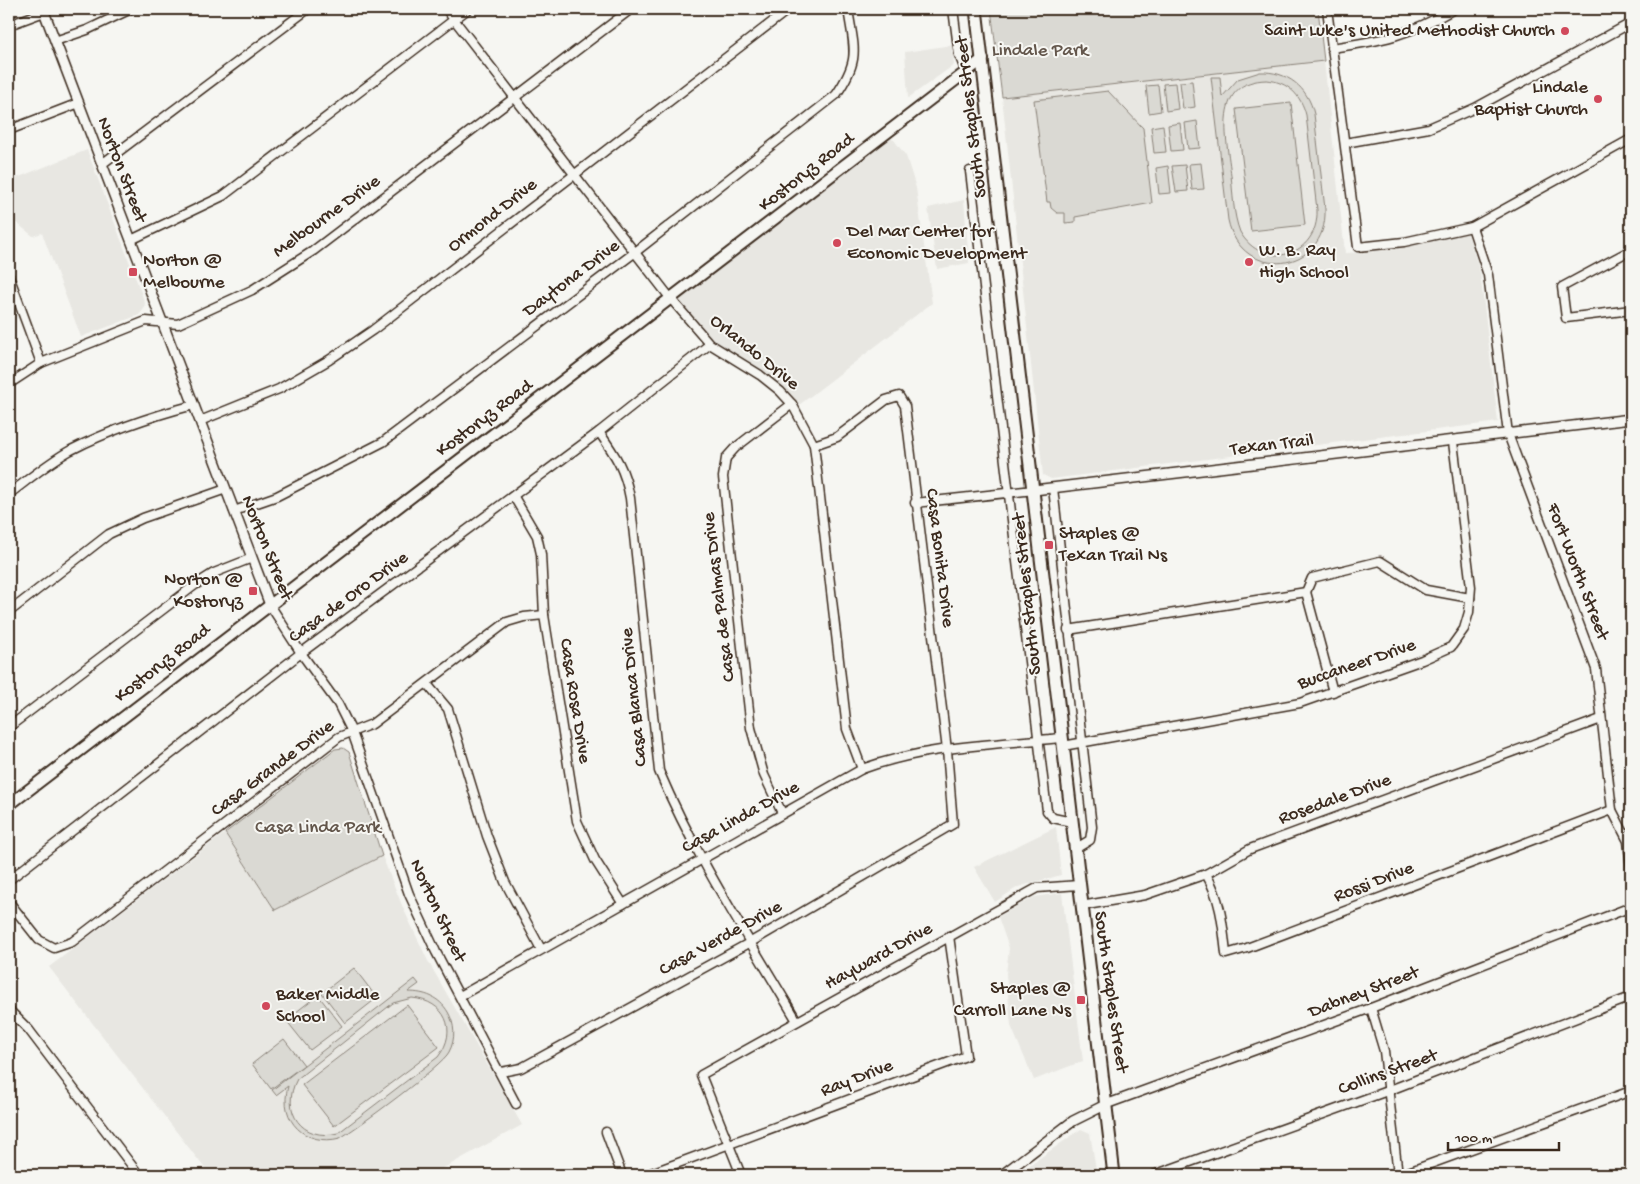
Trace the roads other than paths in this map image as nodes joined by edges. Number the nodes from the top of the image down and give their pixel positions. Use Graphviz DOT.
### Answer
graph roads {
  1 [pos="131,9"];
  2 [pos="308,9"];
  3 [pos="446,9"];
  4 [pos="468,9"];
  5 [pos="631,9"];
  6 [pos="789,9"];
  7 [pos="848,9"];
  8 [pos="953,9"];
  9 [pos="976,9"];
  10 [pos="1327,9"];
  11 [pos="1454,9"];
  12 [pos="43,10"];
  13 [pos="454,19"];
  14 [pos="1631,23"];
  15 [pos="9,25"];
  16 [pos="55,41"];
  17 [pos="1331,48"];
  18 [pos="982,59"];
  19 [pos="966,72"];
  20 [pos="514,97"];
  21 [pos="79,103"];
  22 [pos="9,130"];
  23 [pos="1631,139"];
  24 [pos="1345,142"];
  25 [pos="102,164"];
  26 [pos="970,171"];
  27 [pos="574,173"];
  28 [pos="1472,226"];
  29 [pos="131,240"];
  30 [pos="1631,250"];
  31 [pos="634,253"];
  32 [pos="9,276"];
  33 [pos="672,299"];
  34 [pos="1631,310"];
  35 [pos="163,324"];
  36 [pos="710,344"];
  37 [pos="41,363"];
  38 [pos="9,384"];
  39 [pos="792,404"];
  40 [pos="194,405"];
  41 [pos="1631,419"];
  42 [pos="200,421"];
  43 [pos="599,432"];
  44 [pos="1508,434"];
  45 [pos="1453,442"];
  46 [pos="814,445"];
  47 [pos="1053,488"];
  48 [pos="226,489"];
  49 [pos="1034,490"];
  50 [pos="1009,493"];
  51 [pos="9,494"];
  52 [pos="514,497"];
  53 [pos="916,503"];
  54 [pos="234,511"];
  55 [pos="252,558"];
  56 [pos="1306,592"];
  57 [pos="1470,598"];
  58 [pos="270,605"];
  59 [pos="9,612"];
  60 [pos="544,615"];
  61 [pos="1068,630"];
  62 [pos="301,653"];
  63 [pos="427,684"];
  64 [pos="1333,692"];
  65 [pos="1601,719"];
  66 [pos="9,727"];
  67 [pos="352,732"];
  68 [pos="1038,740"];
  69 [pos="1063,742"];
  70 [pos="1082,742"];
  71 [pos="947,750"];
  72 [pos="862,769"];
  73 [pos="9,806"];
  74 [pos="1612,810"];
  75 [pos="782,813"];
  76 [pos="1072,822"];
  77 [pos="954,824"];
  78 [pos="1075,849"];
  79 [pos="702,858"];
  80 [pos="1631,868"];
  81 [pos="1206,874"];
  82 [pos="9,880"];
  83 [pos="1078,885"];
  84 [pos="9,902"];
  85 [pos="623,904"];
  86 [pos="1081,906"];
  87 [pos="1631,907"];
  88 [pos="949,936"];
  89 [pos="751,942"];
  90 [pos="541,949"];
  91 [pos="460,996"];
  92 [pos="1631,998"];
  93 [pos="1371,1008"];
  94 [pos="9,1010"];
  95 [pos="797,1021"];
  96 [pos="500,1072"];
  97 [pos="1390,1090"];
  98 [pos="1631,1091"];
  99 [pos="516,1104"];
  100 [pos="1107,1104"];
  101 [pos="606,1132"];
  102 [pos="729,1145"];
  103 [pos="140,1175"];
  104 [pos="622,1175"];
  105 [pos="646,1175"];
  106 [pos="741,1175"];
  107 [pos="1002,1175"];
  108 [pos="1114,1175"];
  109 [pos="1154,1175"];
  110 [pos="1399,1175"];
  1 -- 16 [label="street"];
  2 -- 25 [label="street"];
  3 -- 13 [label="street, Orlando Drive"];
  4 -- 13 [label="street"];
  5 -- 20 [label="street, Melbourne Drive"];
  6 -- 27 [label="street, Ormond Drive"];
  7 -- 31 [label="street, Daytona Drive"];
  8 -- 19 [label="street"];
  9 -- 18 [label="main road, South Staples Street"];
  10 -- 17 [label="street"];
  11 -- 17 [label="street"];
  12 -- 15 [label="street"];
  12 -- 16 [label="street, Norton Street"];
  13 -- 20 [label="street, Orlando Drive"];
  13 -- 29 [label="street"];
  14 -- 24 [label="street"];
  16 -- 21 [label="street, Norton Street"];
  17 -- 24 [label="street"];
  18 -- 19 [label="main road, Kostoryz Road"];
  18 -- 49 [label="main road, South Staples Street"];
  19 -- 33 [label="main road, Kostoryz Road"];
  20 -- 27 [label="street, Orlando Drive"];
  20 -- 35 [label="street, Melbourne Drive"];
  21 -- 22 [label="street"];
  21 -- 25 [label="street, Norton Street"];
  23 -- 28 [label="street"];
  24 -- 28 [label="street"];
  25 -- 29 [label="street, Norton Street"];
  26 -- 50 [label="street"];
  27 -- 31 [label="street, Orlando Drive"];
  27 -- 42 [label="street, Ormond Drive"];
  28 -- 44 [label="street, Fort Worth Street"];
  29 -- 35 [label="street, Norton Street"];
  30 -- 34 [label="street"];
  31 -- 33 [label="street, Orlando Drive"];
  31 -- 54 [label="street, Daytona Drive"];
  32 -- 37 [label="street"];
  33 -- 36 [label="street, Orlando Drive"];
  33 -- 58 [label="main road, Kostoryz Road"];
  35 -- 37 [label="street, Melbourne Drive"];
  35 -- 40 [label="street, Norton Street"];
  36 -- 39 [label="street, Orlando Drive"];
  36 -- 43 [label="street, Casa de Oro Drive"];
  37 -- 38 [label="street, Melbourne Drive"];
  39 -- 46 [label="street, Orlando Drive"];
  39 -- 75 [label="street, Casa de Palmas Drive"];
  40 -- 42 [label="street, Norton Street"];
  40 -- 51 [label="street"];
  41 -- 44 [label="street, Texan Trail"];
  42 -- 48 [label="street, Norton Street"];
  43 -- 52 [label="street, Casa de Oro Drive"];
  43 -- 79 [label="street, Casa Blanca Drive"];
  44 -- 45 [label="street, Texan Trail"];
  44 -- 65 [label="street, Fort Worth Street"];
  45 -- 47 [label="street, Texan Trail"];
  45 -- 57 [label="street, Buccaneer Drive"];
  46 -- 53 [label="street, Casa Bonita Drive"];
  46 -- 72 [label="street, Orlando Drive"];
  47 -- 49 [label="street, Texan Trail"];
  47 -- 61 [label="street"];
  48 -- 54 [label="street, Norton Street"];
  48 -- 59 [label="street"];
  49 -- 50 [label="street, Texan Trail"];
  49 -- 69 [label="main road, South Staples Street"];
  50 -- 53 [label="street, Texan Trail"];
  50 -- 68 [label="street"];
  52 -- 60 [label="street, Casa Rosa Drive"];
  52 -- 62 [label="street, Casa de Oro Drive"];
  53 -- 71 [label="street, Casa Bonita Drive"];
  54 -- 55 [label="street, Norton Street"];
  55 -- 58 [label="street, Norton Street"];
  55 -- 66 [label="street"];
  56 -- 57 [label="street"];
  56 -- 61 [label="street"];
  56 -- 64 [label="street"];
  57 -- 64 [label="street, Buccaneer Drive"];
  58 -- 62 [label="street, Norton Street"];
  58 -- 73 [label="main road, Kostoryz Road"];
  60 -- 63 [label="street, Casa Grande Drive"];
  60 -- 85 [label="street, Casa Rosa Drive"];
  61 -- 70 [label="street"];
  62 -- 67 [label="street, Norton Street"];
  62 -- 82 [label="street, Casa de Oro Drive"];
  63 -- 67 [label="street, Casa Grande Drive"];
  63 -- 90 [label="street"];
  64 -- 70 [label="street, Buccaneer Drive"];
  65 -- 74 [label="street, Fort Worth Street"];
  65 -- 81 [label="street, Rosedale Drive"];
  67 -- 84 [label="street, Casa Grande Drive"];
  67 -- 91 [label="street, Norton Street"];
  68 -- 69 [label="street, Casa Linda Drive"];
  68 -- 71 [label="street, Casa Linda Drive"];
  68 -- 76 [label="street"];
  69 -- 70 [label="street, Buccaneer Drive"];
  69 -- 76 [label="main road, South Staples Street"];
  70 -- 78 [label="street"];
  71 -- 72 [label="street, Casa Linda Drive"];
  71 -- 77 [label="street, Casa Bonita Drive"];
  72 -- 75 [label="street, Casa Linda Drive"];
  74 -- 80 [label="street, Fort Worth Street"];
  74 -- 81 [label="street, Rossi Drive"];
  75 -- 79 [label="street, Casa Linda Drive"];
  76 -- 78 [label="main road, South Staples Street"];
  77 -- 89 [label="street, Casa Verde Drive"];
  78 -- 83 [label="main road, South Staples Street"];
  79 -- 85 [label="street, Casa Linda Drive"];
  79 -- 89 [label="street, Casa Blanca Drive"];
  81 -- 86 [label="street, Rosedale Drive"];
  83 -- 86 [label="main road, South Staples Street"];
  83 -- 88 [label="street, Hayward Drive"];
  85 -- 90 [label="street, Casa Linda Drive"];
  86 -- 100 [label="main road, South Staples Street"];
  87 -- 93 [label="street, Dabney Street"];
  88 -- 95 [label="street, Hayward Drive"];
  88 -- 102 [label="street, Ray Drive"];
  89 -- 95 [label="street, Casa Blanca Drive"];
  89 -- 96 [label="street, Casa Verde Drive"];
  90 -- 91 [label="street, Casa Linda Drive"];
  91 -- 96 [label="street, Norton Street"];
  92 -- 97 [label="street, Collins Street"];
  93 -- 97 [label="street"];
  93 -- 100 [label="street, Dabney Street"];
  94 -- 103 [label="street"];
  95 -- 102 [label="street, Hayward Drive"];
  96 -- 99 [label="street, Norton Street"];
  97 -- 109 [label="street, Collins Street"];
  97 -- 110 [label="street"];
  98 -- 110 [label="street"];
  100 -- 107 [label="street"];
  100 -- 108 [label="main road, South Staples Street"];
  101 -- 104 [label="street"];
  102 -- 105 [label="street, Ray Drive"];
  102 -- 106 [label="street"];
}
